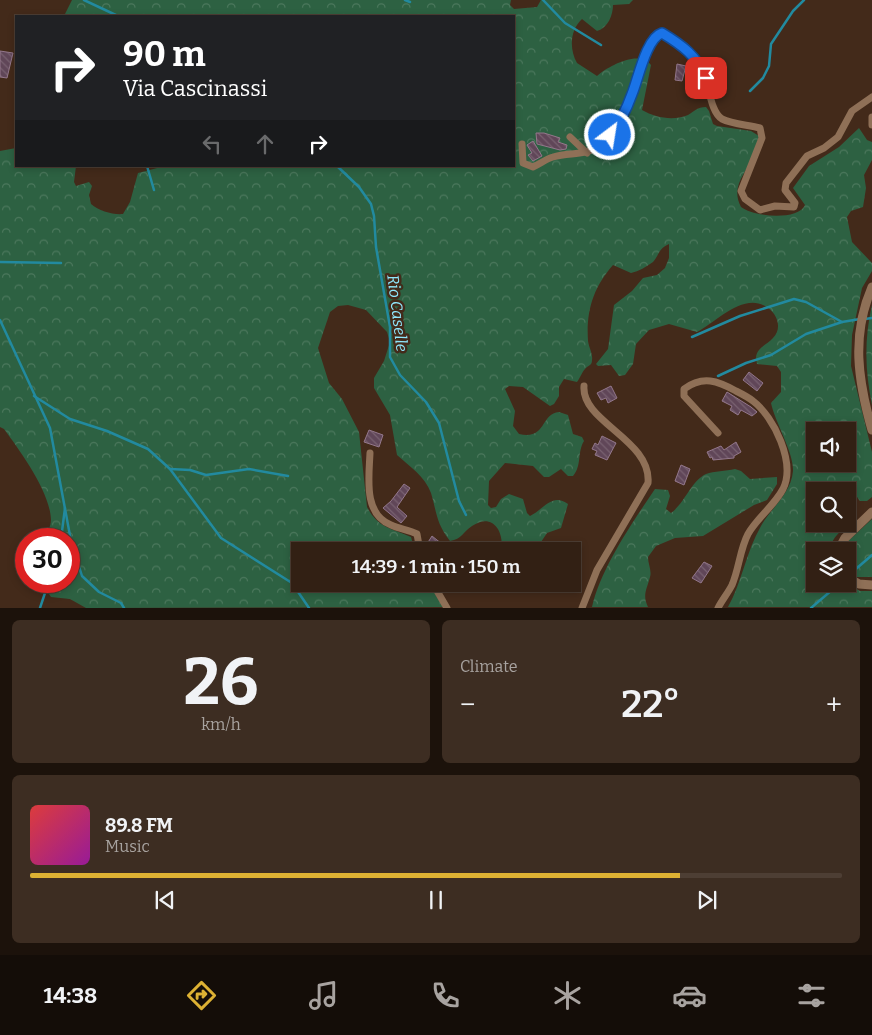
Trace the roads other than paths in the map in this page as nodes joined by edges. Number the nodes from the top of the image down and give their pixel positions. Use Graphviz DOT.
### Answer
graph roads {
  1 [pos="872,97"];
  2 [pos="872,117"];
  3 [pos="872,125"];
  4 [pos="570,136"];
  5 [pos="522,144"];
  6 [pos="587,153"];
  7 [pos="872,287"];
  8 [pos="584,386"];
  9 [pos="872,430"];
  10 [pos="718,433"];
  11 [pos="370,453"];
  12 [pos="872,512"];
  13 [pos="418,542"];
  14 [pos="843,542"];
  15 [pos="856,582"];
  16 [pos="872,585"];
  17 [pos="437,592"];
  18 [pos="447,608"];
  19 [pos="582,608"];
  20 [pos="718,608"];
  1 -- 6 [label="street"];
  2 -- 3 [label="street"];
  4 -- 6 [label="street"];
  5 -- 6 [label="street"];
  7 -- 9 [label="street"];
  8 -- 19 [label="street"];
  10 -- 20 [label="street"];
  11 -- 13 [label="street"];
  12 -- 14 [label="street"];
  15 -- 16 [label="street"];
  17 -- 18 [label="street"];
}
